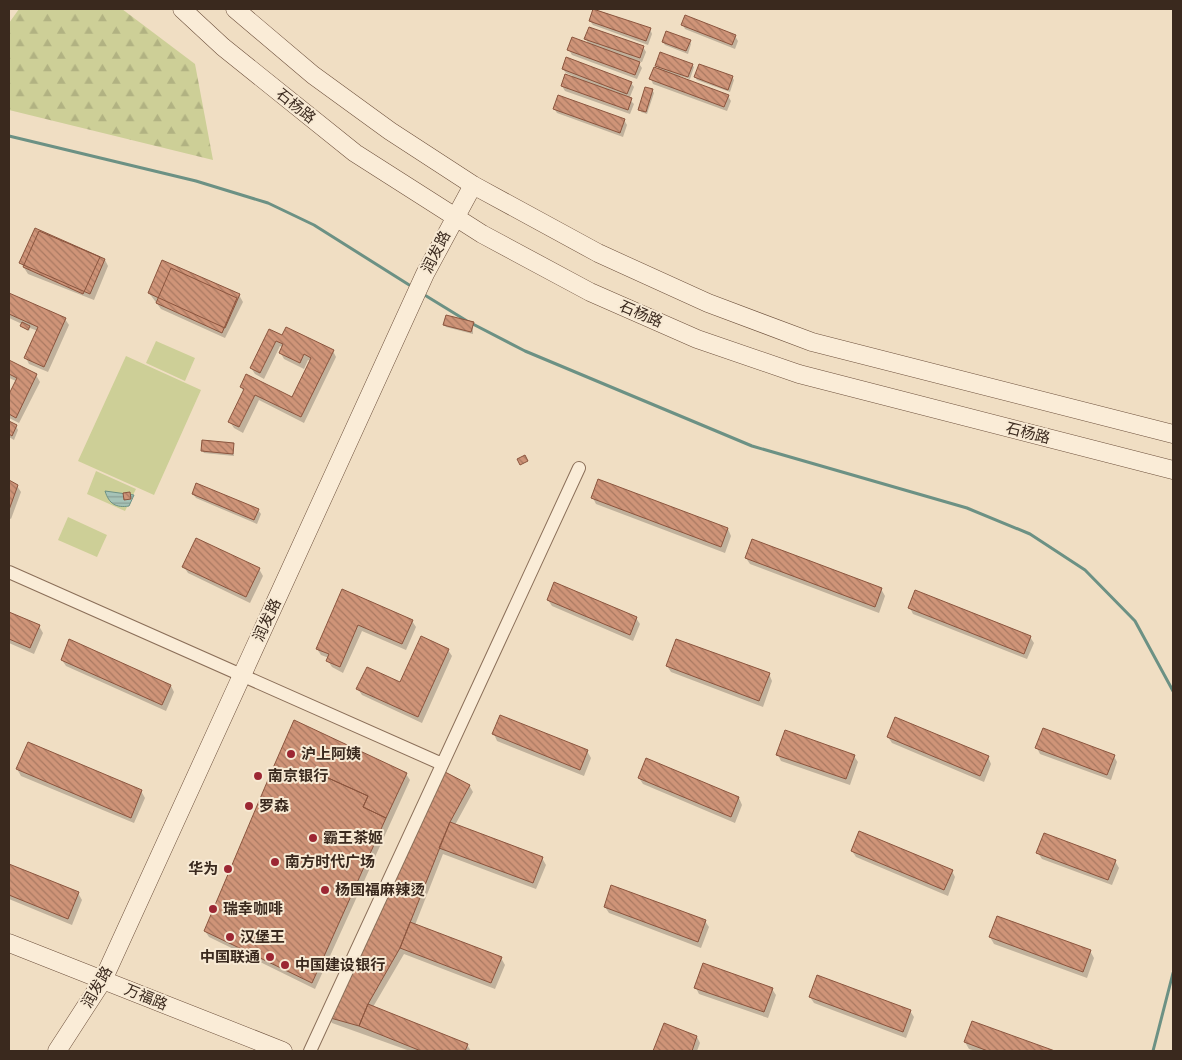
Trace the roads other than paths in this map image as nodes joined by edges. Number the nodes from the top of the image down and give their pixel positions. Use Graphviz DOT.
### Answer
graph roads {
  1 [pos="182,9"];
  2 [pos="235,9"];
  3 [pos="473,185"];
  4 [pos="454,218"];
  5 [pos="1173,434"];
  6 [pos="579,468"];
  7 [pos="1173,470"];
  8 [pos="9,572"];
  9 [pos="242,674"];
  10 [pos="442,764"];
  11 [pos="9,943"];
  12 [pos="102,980"];
  13 [pos="57,1051"];
  14 [pos="282,1051"];
  15 [pos="310,1051"];
  1 -- 4 [label="main road, 石杨路"];
  2 -- 3 [label="main road"];
  3 -- 4 [label="main road, 润发路"];
  3 -- 5 [label="main road"];
  4 -- 7 [label="main road, 石杨路"];
  4 -- 9 [label="main road, 润发路"];
  6 -- 10 [label="street"];
  8 -- 9 [label="street"];
  9 -- 10 [label="street"];
  9 -- 12 [label="main road, 润发路"];
  10 -- 15 [label="street"];
  11 -- 12 [label="main road, 万福路"];
  12 -- 13 [label="main road, 润发路"];
  12 -- 14 [label="main road, 万福路"];
}
